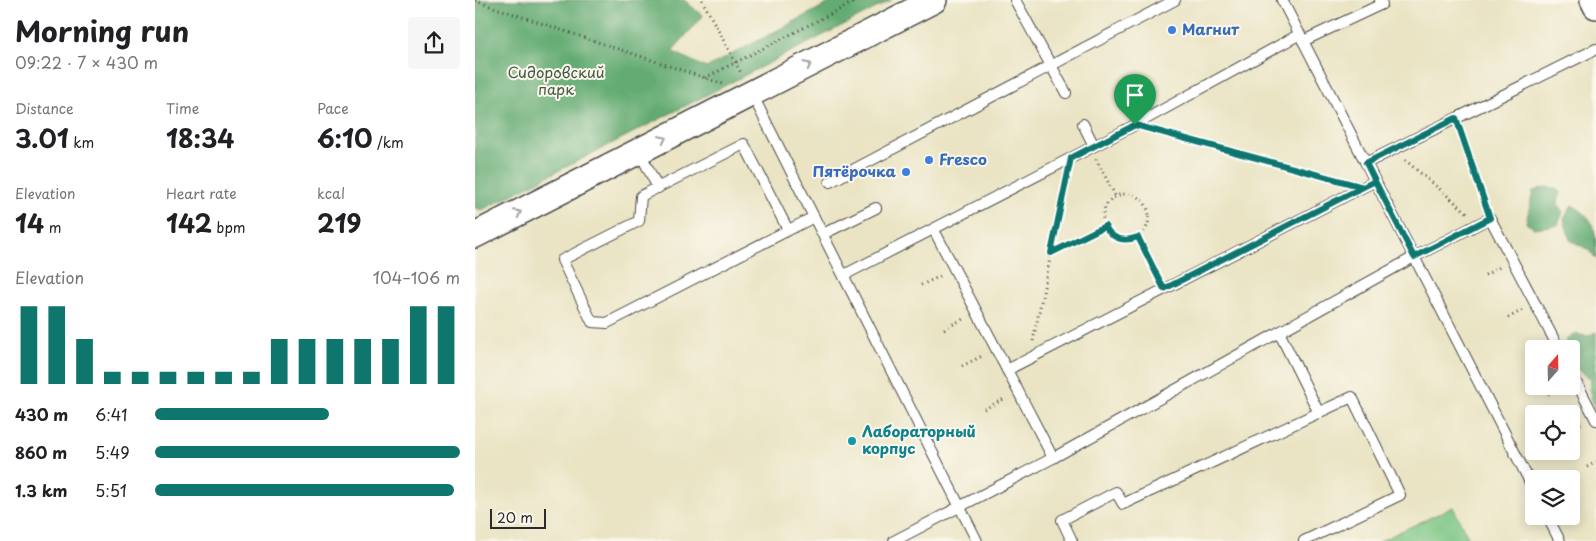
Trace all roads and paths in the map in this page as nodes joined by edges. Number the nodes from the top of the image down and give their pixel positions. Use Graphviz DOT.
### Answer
graph roads {
  1 [pos="702,0"];
  2 [pos="858,0"];
  3 [pos="934,0"];
  4 [pos="1015,0"];
  5 [pos="1175,0"];
  6 [pos="1282,0"];
  7 [pos="1593,0"];
  8 [pos="1384,1"];
  9 [pos="475,2"];
  10 [pos="1596,6"];
  11 [pos="1301,37"];
  12 [pos="1596,48"];
  13 [pos="735,63"];
  14 [pos="1051,65"];
  15 [pos="705,78"];
  16 [pos="1066,93"];
  17 [pos="752,94"];
  18 [pos="1456,118"];
  19 [pos="1083,124"];
  20 [pos="1135,125"];
  21 [pos="1094,146"];
  22 [pos="1393,150"];
  23 [pos="639,151"];
  24 [pos="1071,158"];
  25 [pos="1366,163"];
  26 [pos="1375,181"];
  27 [pos="830,182"];
  28 [pos="1363,187"];
  29 [pos="658,188"];
  30 [pos="1116,197"];
  31 [pos="876,208"];
  32 [pos="814,217"];
  33 [pos="1490,218"];
  34 [pos="1480,224"];
  35 [pos="1105,226"];
  36 [pos="788,230"];
  37 [pos="933,230"];
  38 [pos="823,234"];
  39 [pos="475,235"];
  40 [pos="1138,237"];
  41 [pos="1051,253"];
  42 [pos="1414,257"];
  43 [pos="955,270"];
  44 [pos="843,275"];
  45 [pos="921,285"];
  46 [pos="1164,289"];
  47 [pos="977,312"];
  48 [pos="943,329"];
  49 [pos="1279,332"];
  50 [pos="1554,340"];
  51 [pos="996,349"];
  52 [pos="1029,358"];
  53 [pos="962,366"];
  54 [pos="1007,370"];
  55 [pos="1580,389"];
  56 [pos="1019,392"];
  57 [pos="984,409"];
  58 [pos="1319,413"];
  59 [pos="1596,420"];
  60 [pos="1053,458"];
  61 [pos="1596,462"];
  62 [pos="1587,467"];
  63 [pos="1525,473"];
  64 [pos="961,507"];
  65 [pos="1552,525"];
  66 [pos="894,541"];
  67 [pos="977,541"];
  68 [pos="1072,541"];
  69 [pos="1304,541"];
  70 [pos="1560,541"];
  1 -- 13 [label="path"];
  2 -- 13 [label="path"];
  17 -- 3 [label="street, one-way"];
  4 -- 14 [label="lane"];
  5 -- 14 [label="lane"];
  6 -- 11 [label="lane"];
  7 -- 10 [label="street"];
  8 -- 11 [label="lane"];
  9 -- 15 [label="path"];
  11 -- 20 [label="lane"];
  11 -- 25 [label="lane"];
  12 -- 18 [label="lane"];
  13 -- 15 [label="path"];
  13 -- 17 [label="path"];
  14 -- 16 [label="lane"];
  14 -- 27 [label="lane"];
  15 -- 17 [label="path"];
  23 -- 17 [label="street, one-way"];
  17 -- 32 [label="lane"];
  18 -- 22 [label="lane"];
  18 -- 33 [label="path"];
  19 -- 21 [label="lane"];
  20 -- 21 [label="lane"];
  20 -- 28 [label="path"];
  21 -- 24 [label="lane"];
  21 -- 30 [label="path"];
  22 -- 25 [label="lane"];
  22 -- 34 [label="path"];
  23 -- 29 [label="lane"];
  39 -- 23 [label="street, one-way"];
  24 -- 37 [label="lane"];
  24 -- 41 [label="path"];
  25 -- 26 [label="lane"];
  26 -- 28 [label="lane"];
  26 -- 42 [label="lane"];
  28 -- 46 [label="lane"];
  29 -- 36 [label="lane"];
  29 -- 36 [label="lane"];
  30 -- 35 [label="path"];
  30 -- 40 [label="path"];
  31 -- 38 [label="lane"];
  32 -- 36 [label="lane"];
  32 -- 38 [label="lane"];
  33 -- 34 [label="lane"];
  33 -- 50 [label="lane"];
  34 -- 42 [label="lane"];
  35 -- 40 [label="path"];
  35 -- 41 [label="path"];
  37 -- 43 [label="lane"];
  37 -- 44 [label="lane"];
  38 -- 44 [label="lane"];
  40 -- 46 [label="path"];
  41 -- 52 [label="path"];
  42 -- 49 [label="lane"];
  42 -- 63 [label="lane"];
  43 -- 45 [label="path"];
  43 -- 47 [label="lane"];
  44 -- 64 [label="lane"];
  46 -- 52 [label="lane"];
  47 -- 48 [label="path"];
  47 -- 51 [label="lane"];
  49 -- 58 [label="lane"];
  49 -- 60 [label="lane"];
  51 -- 53 [label="path"];
  51 -- 54 [label="lane"];
  52 -- 54 [label="lane"];
  54 -- 56 [label="lane"];
  55 -- 59 [label="lane"];
  56 -- 57 [label="path"];
  56 -- 60 [label="lane"];
  58 -- 68 [label="lane"];
  58 -- 69 [label="lane"];
  60 -- 64 [label="lane"];
  61 -- 62 [label="path"];
  64 -- 66 [label="lane"];
  64 -- 67 [label="lane"];
  65 -- 70 [label="lane"];
}
